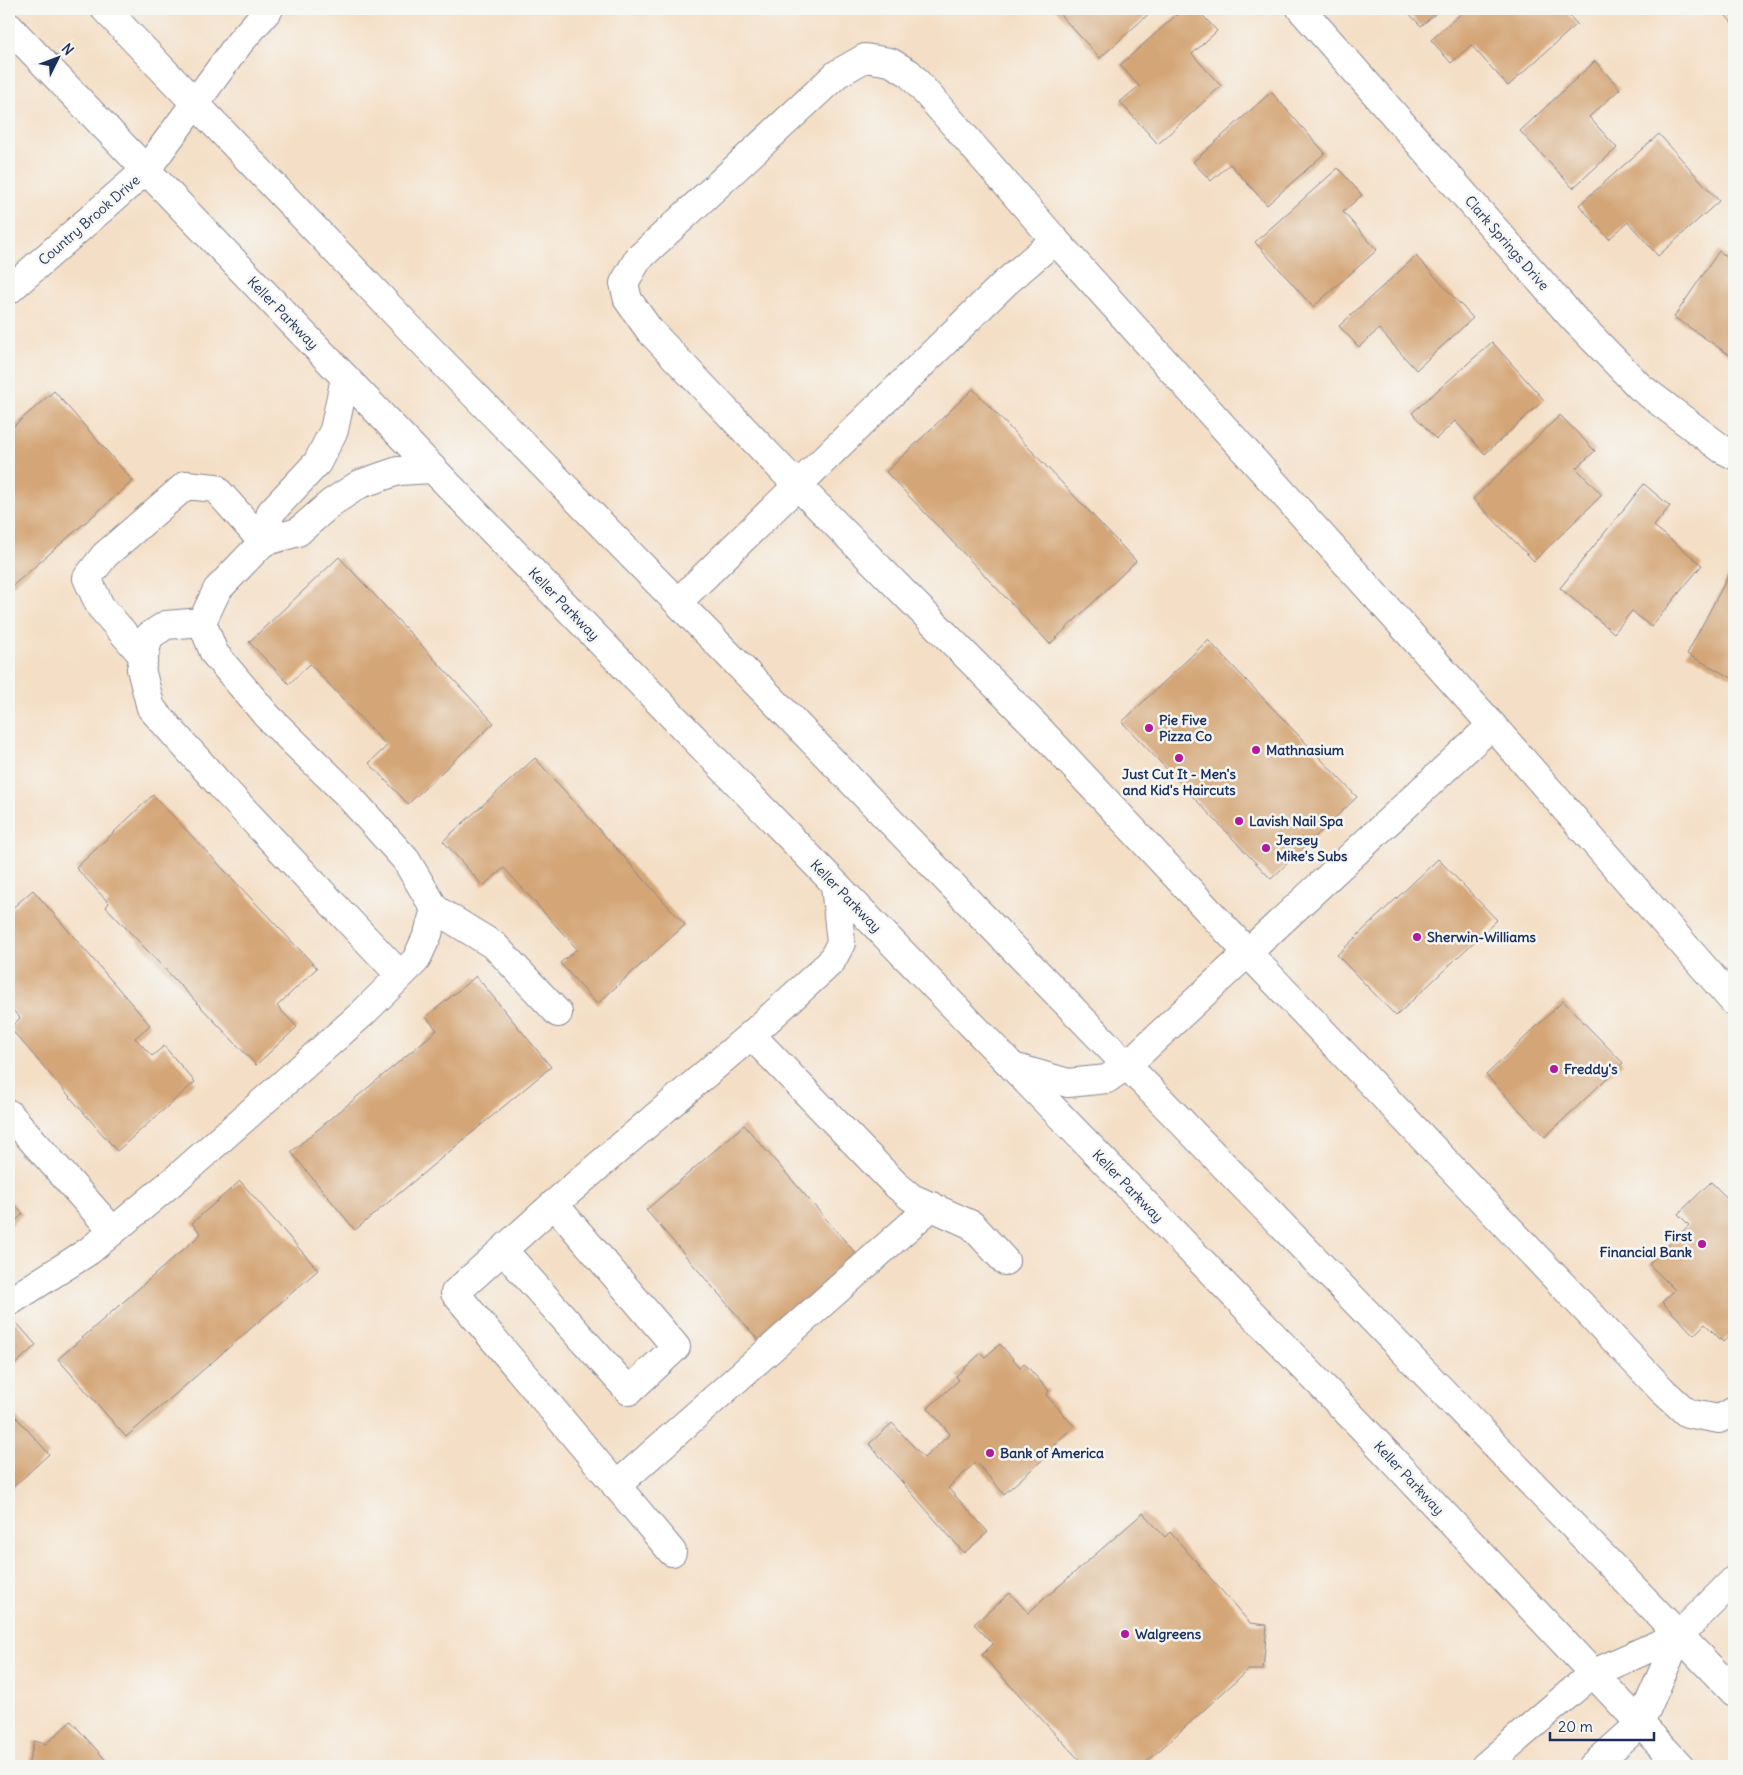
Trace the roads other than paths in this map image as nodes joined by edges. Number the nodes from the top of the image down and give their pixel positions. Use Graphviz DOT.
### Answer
graph roads {
  1 [pos="105,9"];
  2 [pos="269,9"];
  3 [pos="1301,9"];
  4 [pos="9,27"];
  5 [pos="196,104"];
  6 [pos="146,170"];
  7 [pos="1055,240"];
  8 [pos="9,290"];
  9 [pos="345,378"];
  10 [pos="1734,455"];
  11 [pos="433,469"];
  12 [pos="797,485"];
  13 [pos="263,542"];
  14 [pos="678,602"];
  15 [pos="202,622"];
  16 [pos="144,657"];
  17 [pos="1492,725"];
  18 [pos="835,885"];
  19 [pos="435,909"];
  20 [pos="1247,952"];
  21 [pos="400,976"];
  22 [pos="1734,1002"];
  23 [pos="558,1013"];
  24 [pos="751,1035"];
  25 [pos="1127,1064"];
  26 [pos="1011,1066"];
  27 [pos="9,1114"];
  28 [pos="554,1204"];
  29 [pos="932,1206"];
  30 [pos="113,1231"];
  31 [pos="503,1250"];
  32 [pos="1005,1261"];
  33 [pos="9,1302"];
  34 [pos="1734,1411"];
  35 [pos="616,1486"];
  36 [pos="672,1552"];
  37 [pos="1734,1580"];
  38 [pos="1679,1635"];
  39 [pos="1592,1674"];
  40 [pos="1734,1692"];
  41 [pos="1640,1724"];
  42 [pos="1485,1766"];
  43 [pos="1593,1766"];
  44 [pos="1680,1766"];
  1 -- 5 [label="main road"];
  2 -- 5 [label="main road, Country Brook Drive"];
  3 -- 10 [label="main road, Clark Springs Drive"];
  4 -- 6 [label="main road, Keller Parkway"];
  5 -- 6 [label="main road, Country Brook Drive"];
  5 -- 14 [label="main road"];
  6 -- 8 [label="main road, Country Brook Drive"];
  6 -- 9 [label="main road, Keller Parkway"];
  7 -- 12 [label="main road"];
  7 -- 12 [label="main road"];
  7 -- 17 [label="main road"];
  9 -- 11 [label="main road, Keller Parkway"];
  9 -- 13 [label="main road"];
  11 -- 13 [label="main road"];
  11 -- 18 [label="main road, Keller Parkway"];
  12 -- 14 [label="main road"];
  12 -- 20 [label="main road"];
  13 -- 15 [label="main road"];
  13 -- 16 [label="main road"];
  14 -- 25 [label="main road"];
  15 -- 16 [label="main road"];
  15 -- 19 [label="main road"];
  16 -- 21 [label="main road"];
  17 -- 20 [label="main road"];
  17 -- 22 [label="main road"];
  18 -- 24 [label="main road"];
  18 -- 26 [label="main road, Keller Parkway"];
  19 -- 21 [label="main road"];
  19 -- 23 [label="main road"];
  20 -- 25 [label="main road"];
  20 -- 34 [label="main road"];
  21 -- 30 [label="main road"];
  24 -- 28 [label="main road"];
  24 -- 29 [label="main road"];
  25 -- 26 [label="main road"];
  25 -- 38 [label="main road"];
  26 -- 39 [label="main road, Keller Parkway"];
  27 -- 30 [label="main road"];
  28 -- 31 [label="main road"];
  28 -- 31 [label="main road"];
  29 -- 32 [label="main road"];
  29 -- 35 [label="main road"];
  30 -- 33 [label="main road"];
  31 -- 35 [label="main road"];
  35 -- 36 [label="main road"];
  37 -- 38 [label="main road"];
  38 -- 39 [label="main road"];
  38 -- 40 [label="main road"];
  38 -- 41 [label="main road"];
  39 -- 41 [label="main road, Keller Parkway"];
  39 -- 42 [label="main road"];
  41 -- 43 [label="main road"];
  41 -- 44 [label="main road, Keller Parkway"];
}
